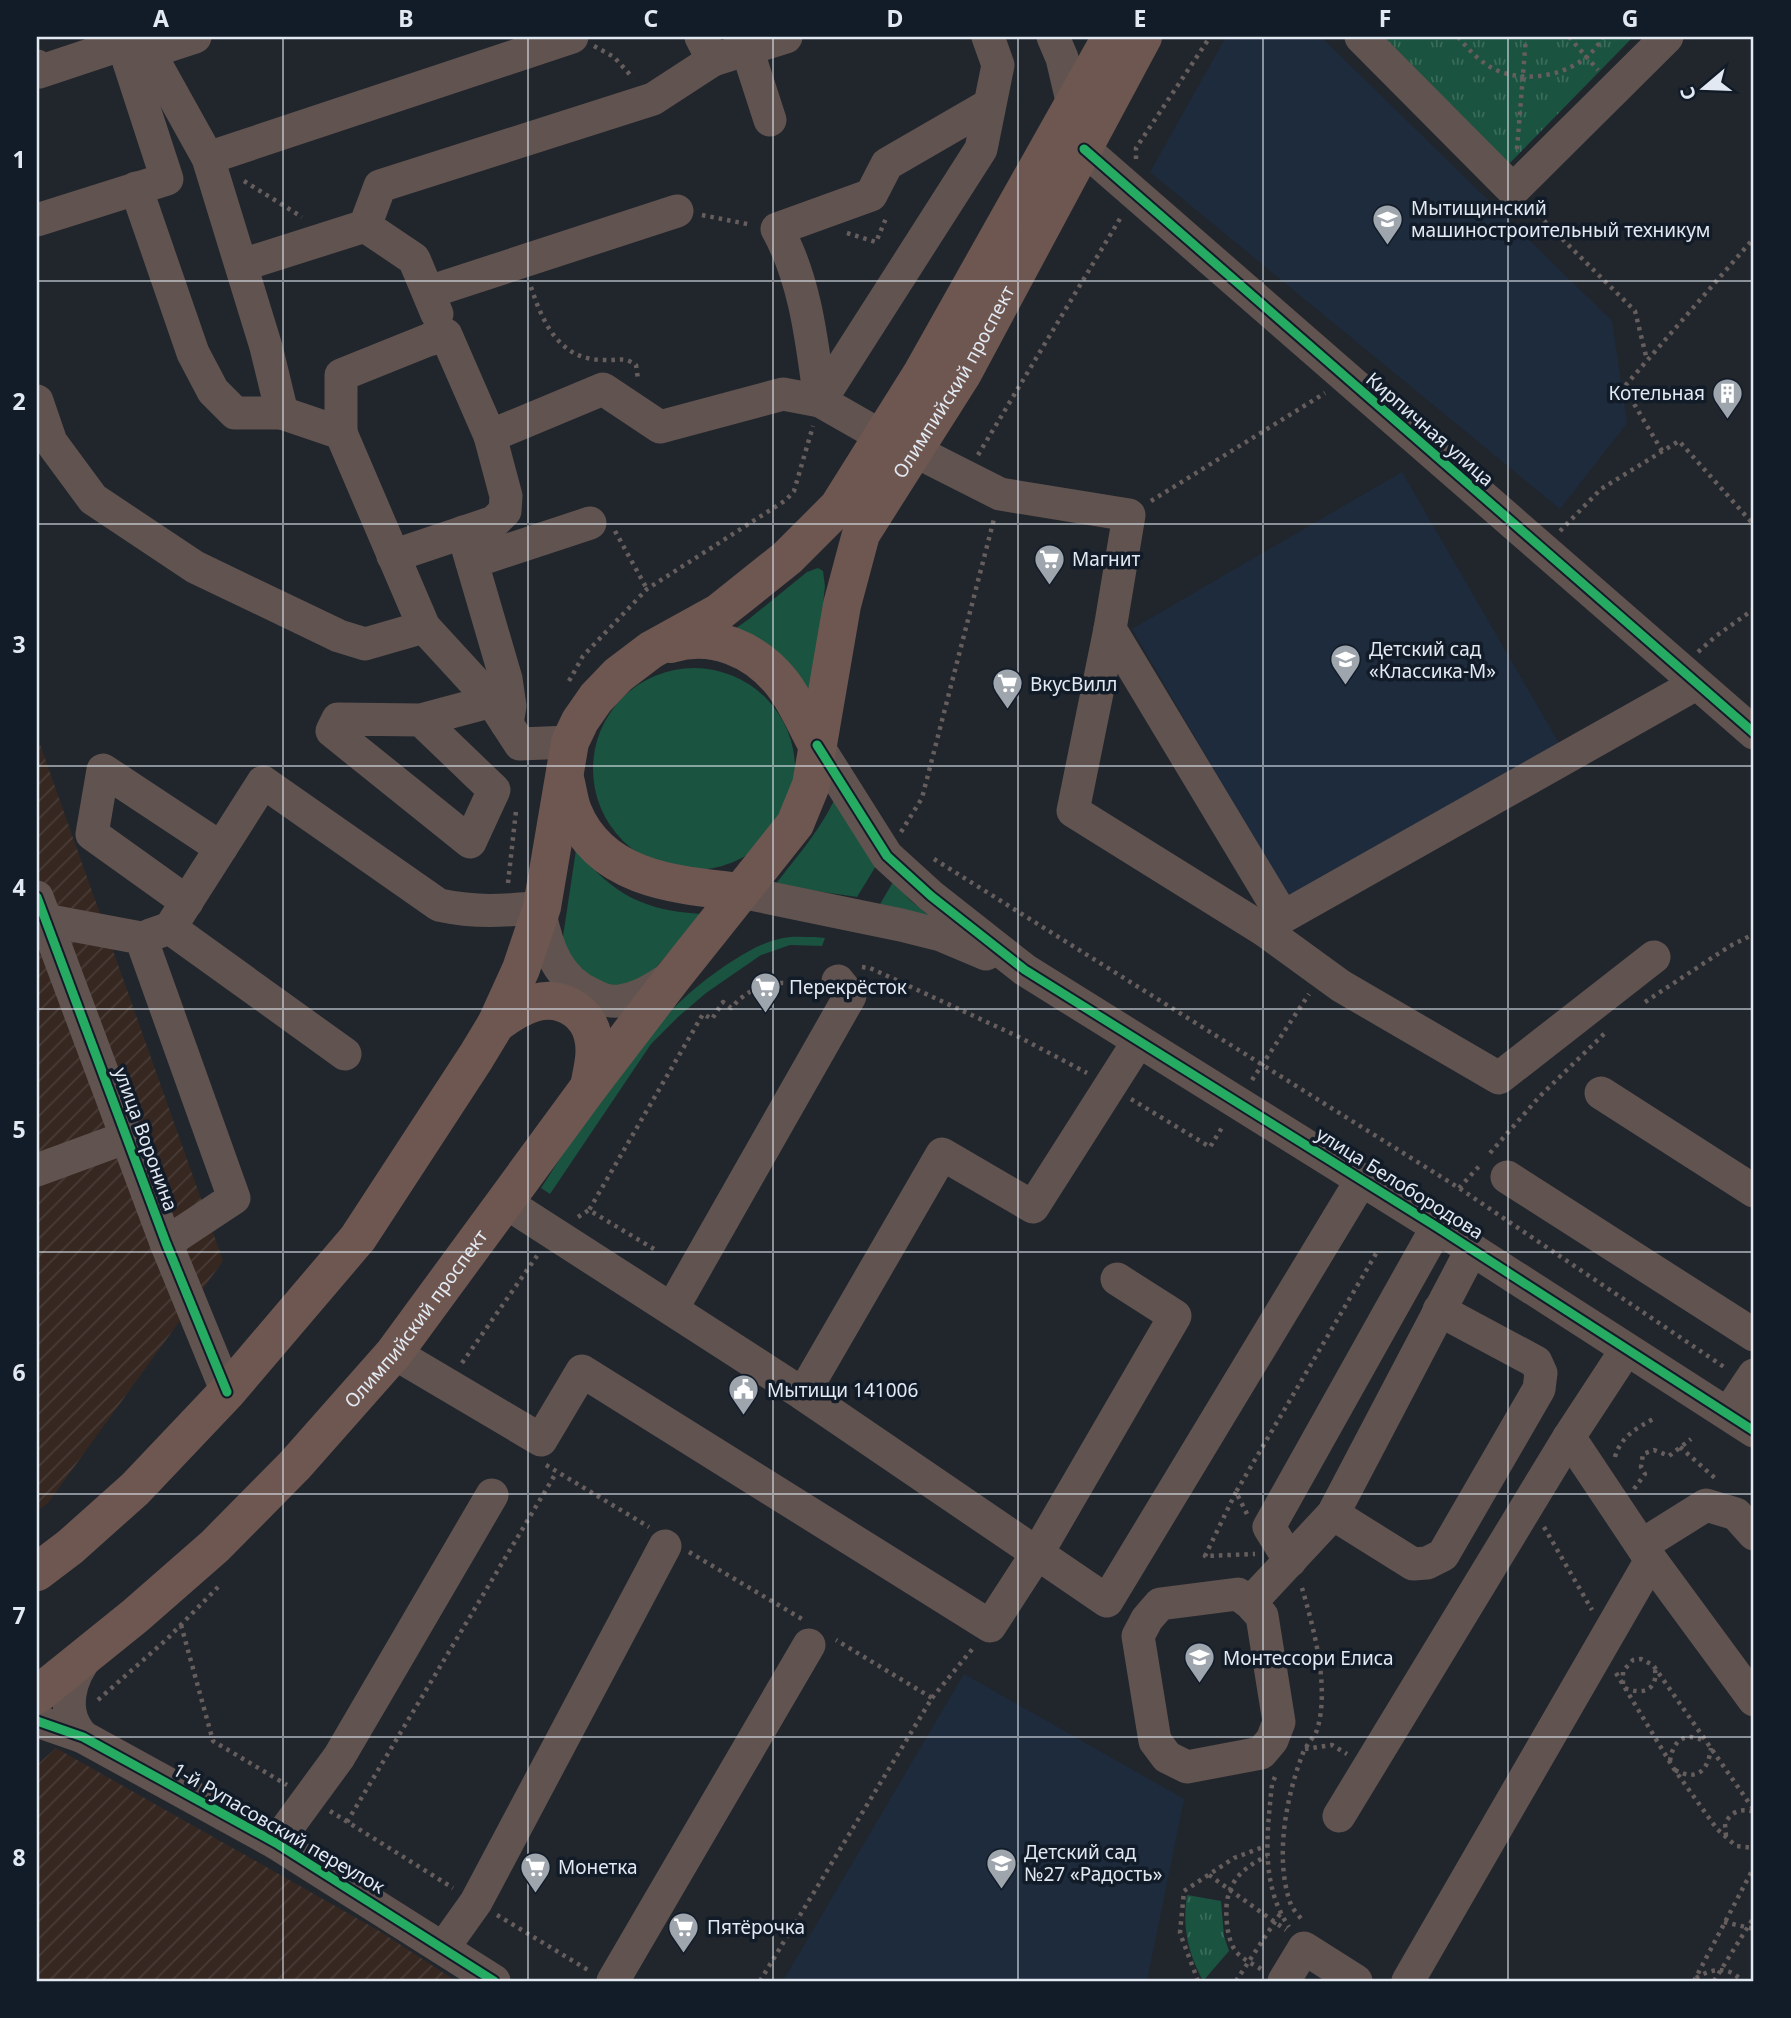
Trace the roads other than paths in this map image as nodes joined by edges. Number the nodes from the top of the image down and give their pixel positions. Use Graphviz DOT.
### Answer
graph roads {
  1 [pos="195,37"];
  2 [pos="786,37"];
  3 [pos="988,37"];
  4 [pos="1053,37"];
  5 [pos="1111,37"];
  6 [pos="1143,37"];
  7 [pos="1361,37"];
  8 [pos="1667,37"];
  9 [pos="582,40"];
  10 [pos="146,45"];
  11 [pos="707,48"];
  12 [pos="747,49"];
  13 [pos="37,66"];
  14 [pos="1073,105"];
  15 [pos="989,106"];
  16 [pos="770,120"];
  17 [pos="1084,149"];
  18 [pos="208,158"];
  19 [pos="136,188"];
  20 [pos="677,211"];
  21 [pos="37,220"];
  22 [pos="365,226"];
  23 [pos="242,265"];
  24 [pos="429,292"];
  25 [pos="446,335"];
  26 [pos="37,401"];
  27 [pos="820,401"];
  28 [pos="282,413"];
  29 [pos="341,433"];
  30 [pos="490,436"];
  31 [pos="898,443"];
  32 [pos="590,523"];
  33 [pos="467,547"];
  34 [pos="393,556"];
  35 [pos="424,627"];
  36 [pos="1110,629"];
  37 [pos="651,650"];
  38 [pos="1696,684"];
  39 [pos="500,712"];
  40 [pos="421,720"];
  41 [pos="1754,733"];
  42 [pos="817,745"];
  43 [pos="567,759"];
  44 [pos="221,848"];
  45 [pos="741,892"];
  46 [pos="41,908"];
  47 [pos="541,910"];
  48 [pos="166,923"];
  49 [pos="1273,923"];
  50 [pos="1654,957"];
  51 [pos="1025,970"];
  52 [pos="848,974"];
  53 [pos="674,976"];
  54 [pos="496,1024"];
  55 [pos="1138,1042"];
  56 [pos="345,1054"];
  57 [pos="589,1087"];
  58 [pos="1601,1093"];
  59 [pos="127,1137"];
  60 [pos="37,1170"];
  61 [pos="1507,1177"];
  62 [pos="1362,1179"];
  63 [pos="1754,1191"];
  64 [pos="505,1202"];
  65 [pos="1437,1227"];
  66 [pos="166,1242"];
  67 [pos="1472,1249"];
  68 [pos="1117,1279"];
  69 [pos="672,1309"];
  70 [pos="1440,1310"];
  71 [pos="1754,1335"];
  72 [pos="1626,1350"];
  73 [pos="394,1353"];
  74 [pos="1751,1379"];
  75 [pos="227,1392"];
  76 [pos="803,1394"];
  77 [pos="1741,1422"];
  78 [pos="1569,1437"];
  79 [pos="492,1495"];
  80 [pos="1333,1514"];
  81 [pos="1754,1534"];
  82 [pos="670,1543"];
  83 [pos="1038,1552"];
  84 [pos="1646,1553"];
  85 [pos="1290,1561"];
  86 [pos="37,1572"];
  87 [pos="1250,1603"];
  88 [pos="815,1635"];
  89 [pos="90,1652"];
  90 [pos="37,1695"];
  91 [pos="1754,1700"];
  92 [pos="37,1721"];
  93 [pos="83,1737"];
  94 [pos="1339,1816"];
  95 [pos="276,1843"];
  96 [pos="444,1947"];
  97 [pos="604,1978"];
  98 [pos="1277,1978"];
  99 [pos="494,1981"];
  100 [pos="1356,1981"];
  101 [pos="1408,1981"];
  1 -- 10 [label="street"];
  2 -- 12 [label="street"];
  3 -- 15 [label="street"];
  4 -- 14 [label="street"];
  5 -- 14 [label="main road, Олимпийский проспект"];
  6 -- 17 [label="main road, Олимпийский проспект"];
  7 -- 8 [label="street"];
  9 -- 18 [label="street"];
  10 -- 18 [label="street"];
  11 -- 12 [label="street"];
  11 -- 22 [label="street"];
  12 -- 16 [label="street"];
  13 -- 19 [label="street"];
  14 -- 31 [label="main road, Олимпийский проспект"];
  15 -- 27 [label="street"];
  15 -- 27 [label="street"];
  17 -- 31 [label="main road, Олимпийский проспект"];
  17 -- 38 [label="street, Кирпичная улица"];
  18 -- 23 [label="street"];
  19 -- 21 [label="street"];
  19 -- 28 [label="street"];
  20 -- 24 [label="street"];
  22 -- 23 [label="street"];
  22 -- 24 [label="street"];
  23 -- 28 [label="street"];
  24 -- 25 [label="street"];
  25 -- 29 [label="street"];
  25 -- 30 [label="street"];
  26 -- 35 [label="street"];
  27 -- 30 [label="street"];
  27 -- 31 [label="street"];
  28 -- 29 [label="street"];
  29 -- 34 [label="street"];
  30 -- 33 [label="street"];
  31 -- 36 [label="street"];
  31 -- 37 [label="main road, Олимпийский проспект"];
  31 -- 42 [label="main road, Олимпийский проспект"];
  32 -- 33 [label="street"];
  33 -- 34 [label="street"];
  33 -- 39 [label="street"];
  34 -- 35 [label="street"];
  35 -- 39 [label="street"];
  36 -- 49 [label="street"];
  36 -- 49 [label="street"];
  37 -- 42 [label="main road, Олимпийский проспект"];
  37 -- 43 [label="main road, Олимпийский проспект"];
  38 -- 41 [label="street, Кирпичная улица"];
  38 -- 49 [label="street"];
  39 -- 40 [label="street"];
  39 -- 43 [label="street"];
  40 -- 40 [label="street"];
  42 -- 45 [label="main road, Олимпийский проспект"];
  42 -- 51 [label="street"];
  43 -- 45 [label="main road"];
  43 -- 47 [label="main road, Олимпийский проспект"];
  44 -- 47 [label="street"];
  44 -- 48 [label="street"];
  44 -- 48 [label="street"];
  45 -- 51 [label="street"];
  45 -- 53 [label="main road, Олимпийский проспект"];
  46 -- 48 [label="street"];
  46 -- 59 [label="street, улица Воронина"];
  47 -- 53 [label="street"];
  47 -- 54 [label="main road, Олимпийский проспект"];
  48 -- 56 [label="street"];
  48 -- 66 [label="street"];
  49 -- 50 [label="street"];
  51 -- 55 [label="street, улица Белобородова"];
  52 -- 69 [label="street"];
  53 -- 57 [label="main road, Олимпийский проспект"];
  54 -- 57 [label="main road"];
  54 -- 75 [label="main road, Олимпийский проспект"];
  55 -- 62 [label="street, улица Белобородова"];
  55 -- 76 [label="street"];
  57 -- 64 [label="main road, Олимпийский проспект"];
  58 -- 63 [label="street"];
  59 -- 60 [label="street"];
  59 -- 66 [label="street, улица Воронина"];
  61 -- 71 [label="street"];
  62 -- 65 [label="street, улица Белобородова"];
  62 -- 83 [label="street"];
  64 -- 69 [label="street"];
  64 -- 73 [label="main road, Олимпийский проспект"];
  65 -- 67 [label="street, улица Белобородова"];
  65 -- 85 [label="street"];
  66 -- 75 [label="street, улица Воронина"];
  67 -- 70 [label="street"];
  67 -- 72 [label="street, улица Белобородова"];
  68 -- 83 [label="street"];
  69 -- 76 [label="street"];
  70 -- 80 [label="street"];
  70 -- 80 [label="street"];
  72 -- 77 [label="street, улица Белобородова"];
  72 -- 78 [label="street"];
  73 -- 83 [label="street"];
  73 -- 89 [label="main road, Олимпийский проспект"];
  74 -- 77 [label="street"];
  75 -- 86 [label="main road, Олимпийский проспект"];
  76 -- 83 [label="street"];
  78 -- 84 [label="street"];
  78 -- 94 [label="street"];
  79 -- 95 [label="street"];
  80 -- 85 [label="street"];
  81 -- 84 [label="street"];
  82 -- 96 [label="street"];
  84 -- 91 [label="street"];
  84 -- 101 [label="street"];
  85 -- 87 [label="street"];
  87 -- 87 [label="street"];
  88 -- 97 [label="street"];
  89 -- 90 [label="main road, Олимпийский проспект"];
  89 -- 93 [label="street"];
  92 -- 93 [label="street, 1-й Рупасовский переулок"];
  93 -- 95 [label="street, 1-й Рупасовский переулок"];
  95 -- 96 [label="street, 1-й Рупасовский переулок"];
  96 -- 99 [label="street, 1-й Рупасовский переулок"];
  98 -- 100 [label="street"];
}
